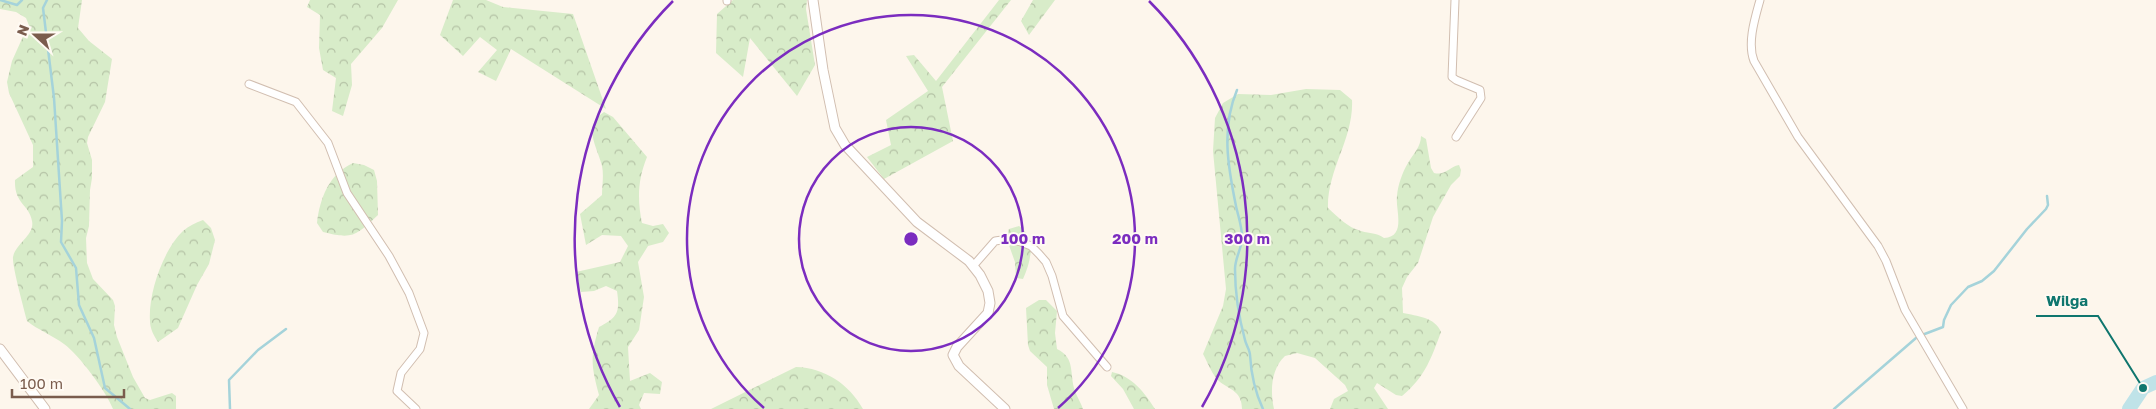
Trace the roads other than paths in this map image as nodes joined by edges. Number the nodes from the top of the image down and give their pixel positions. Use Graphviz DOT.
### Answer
graph roads {
  1 [pos="813,0"];
  2 [pos="1455,0"];
  3 [pos="1760,0"];
  4 [pos="249,84"];
  5 [pos="1456,137"];
  6 [pos="974,265"];
  7 [pos="0,348"];
  8 [pos="1106,367"];
  9 [pos="45,409"];
  10 [pos="416,409"];
  11 [pos="1005,409"];
  12 [pos="1963,409"];
  1 -- 6 [label="street"];
  2 -- 5 [label="street"];
  3 -- 12 [label="street"];
  4 -- 10 [label="street"];
  6 -- 8 [label="street"];
  6 -- 11 [label="street"];
  7 -- 9 [label="street"];
}
